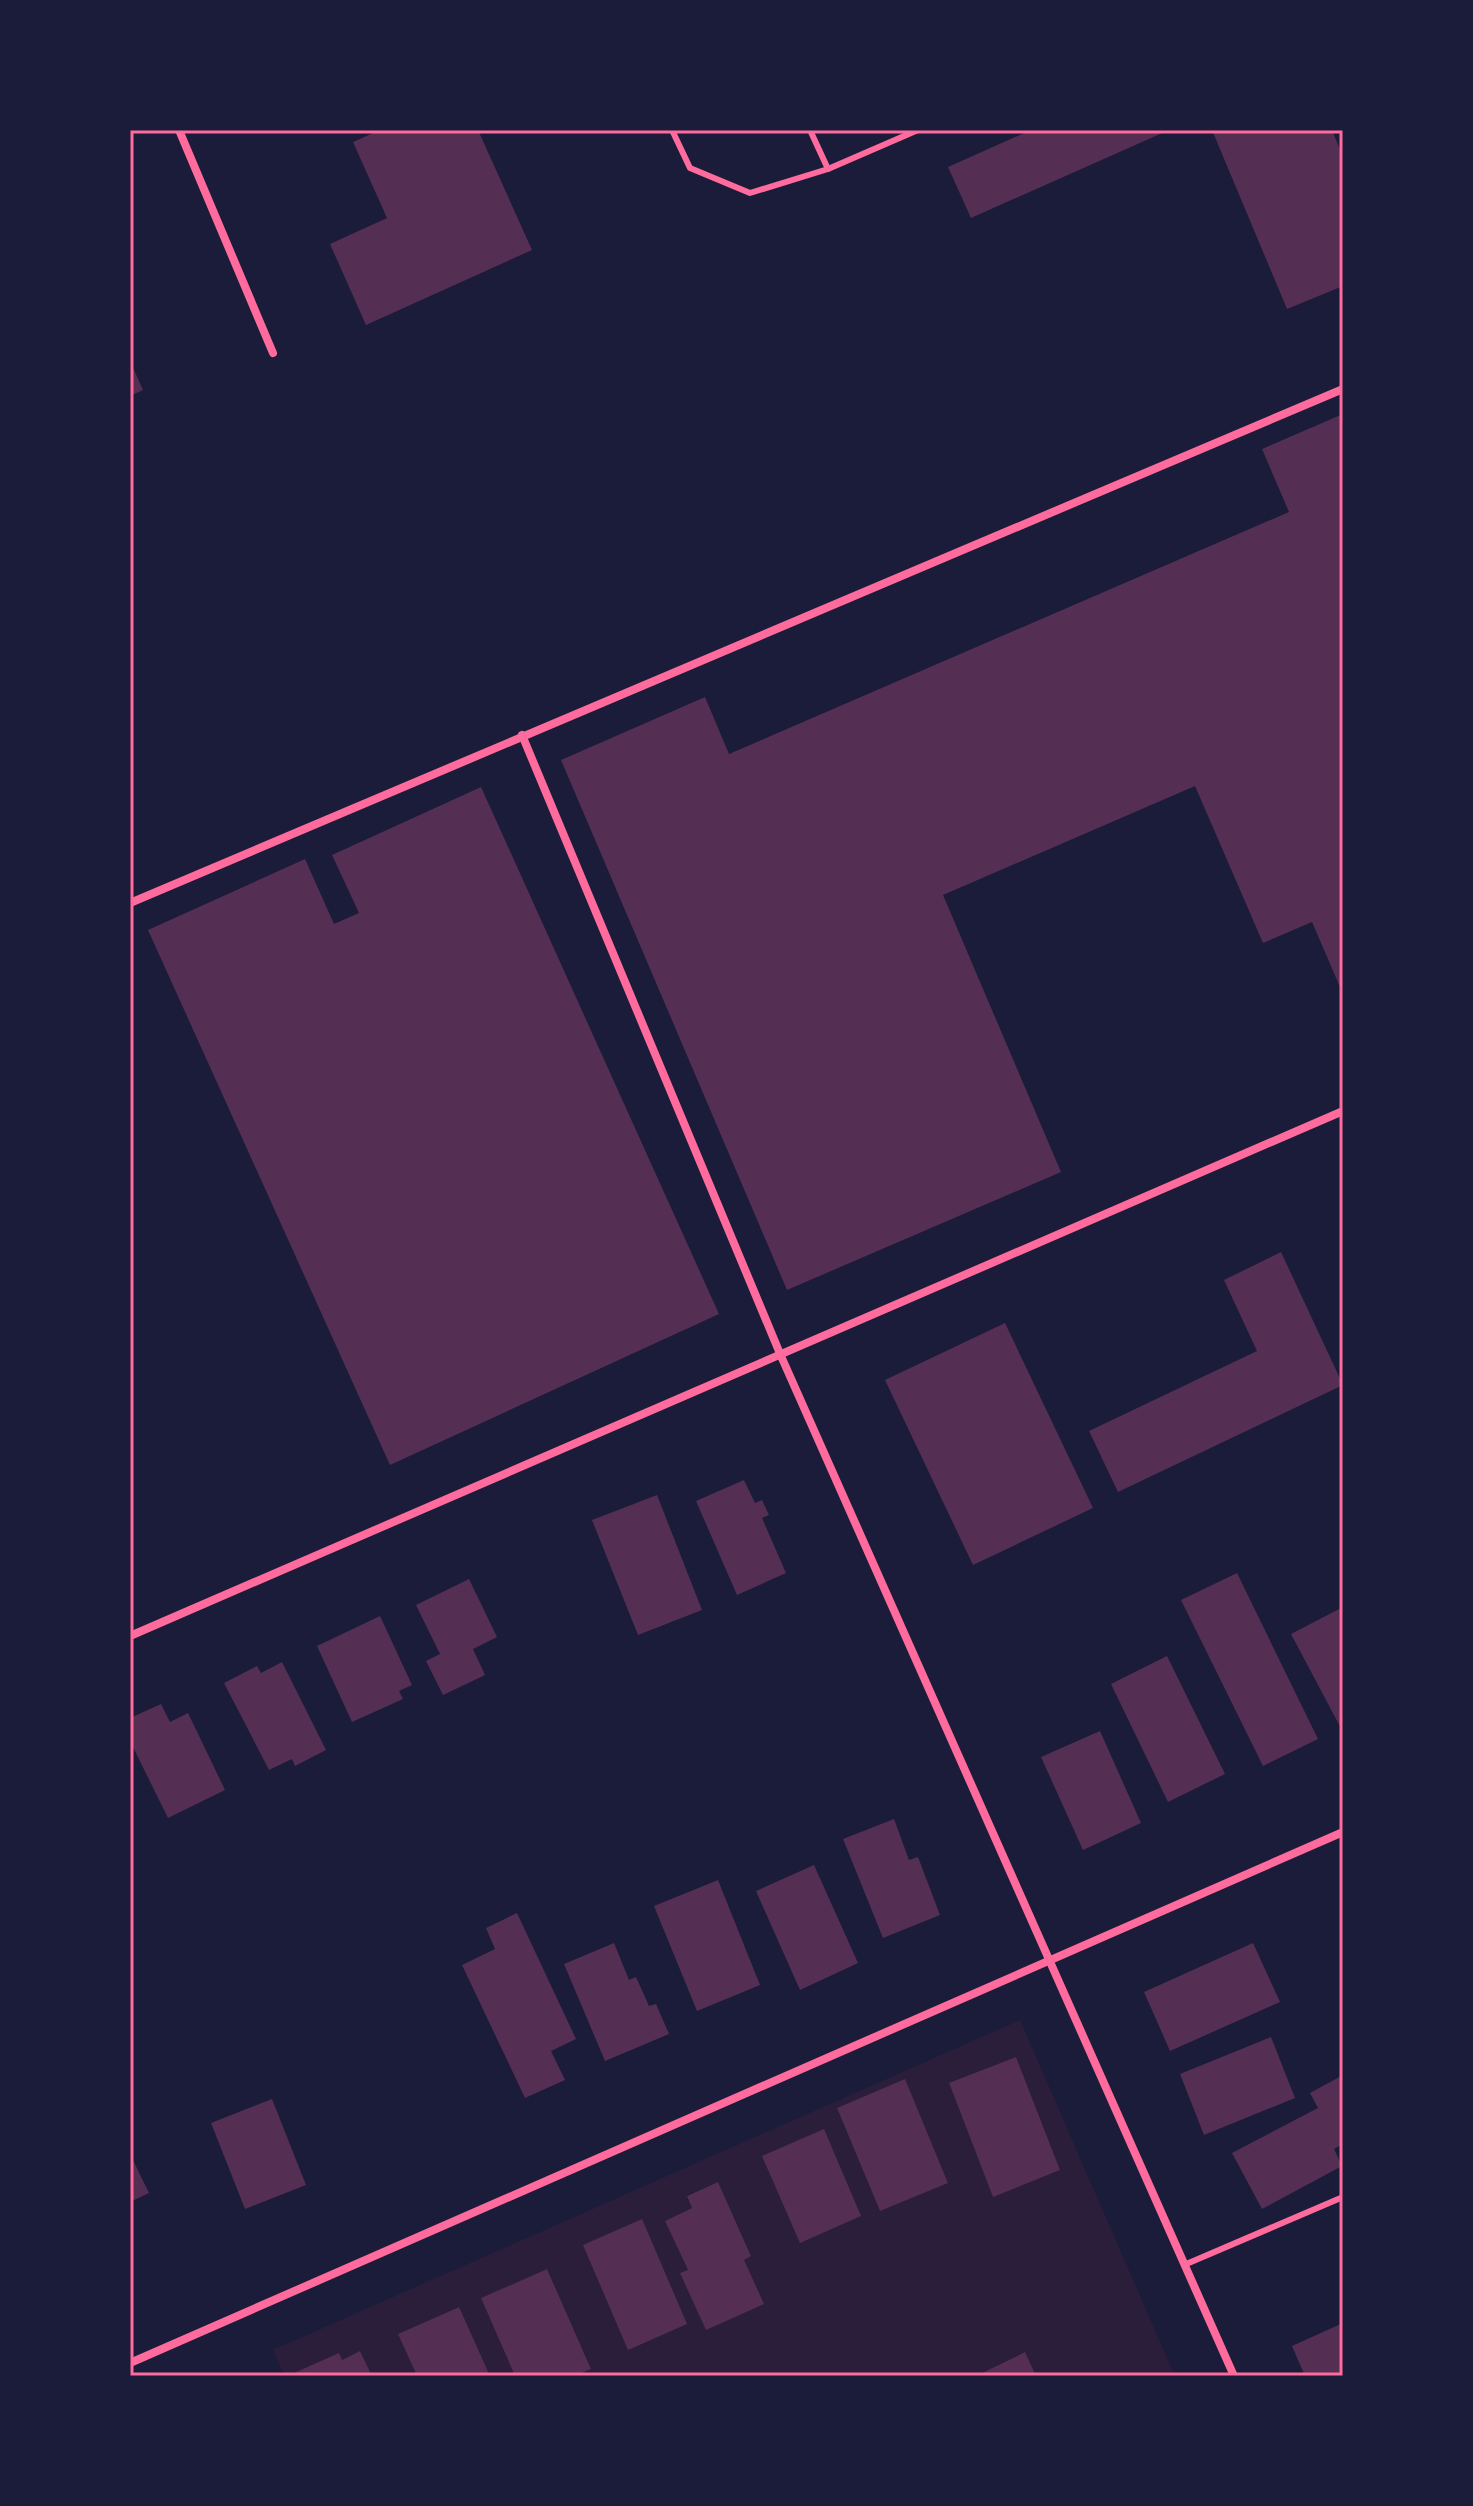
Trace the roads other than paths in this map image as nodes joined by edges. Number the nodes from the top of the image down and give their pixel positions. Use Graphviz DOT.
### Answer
graph roads {
  1 [pos="179,130"];
  2 [pos="672,130"];
  3 [pos="810,130"];
  4 [pos="918,130"];
  5 [pos="828,169"];
  6 [pos="273,353"];
  7 [pos="1343,389"];
  8 [pos="522,735"];
  9 [pos="130,903"];
  10 [pos="1343,1111"];
  11 [pos="781,1356"];
  12 [pos="130,1636"];
  13 [pos="1343,1832"];
  14 [pos="1048,1960"];
  15 [pos="1343,2197"];
  16 [pos="1184,2265"];
  17 [pos="130,2363"];
  18 [pos="1234,2376"];
  1 -- 6 [label="street"];
  2 -- 5 [label="lane"];
  3 -- 5 [label="lane"];
  4 -- 5 [label="lane"];
  7 -- 8 [label="street"];
  8 -- 9 [label="street"];
  8 -- 11 [label="street"];
  10 -- 11 [label="street"];
  11 -- 12 [label="street"];
  11 -- 14 [label="street"];
  13 -- 14 [label="street"];
  14 -- 16 [label="street"];
  14 -- 17 [label="street"];
  15 -- 16 [label="lane"];
  16 -- 18 [label="street"];
}
